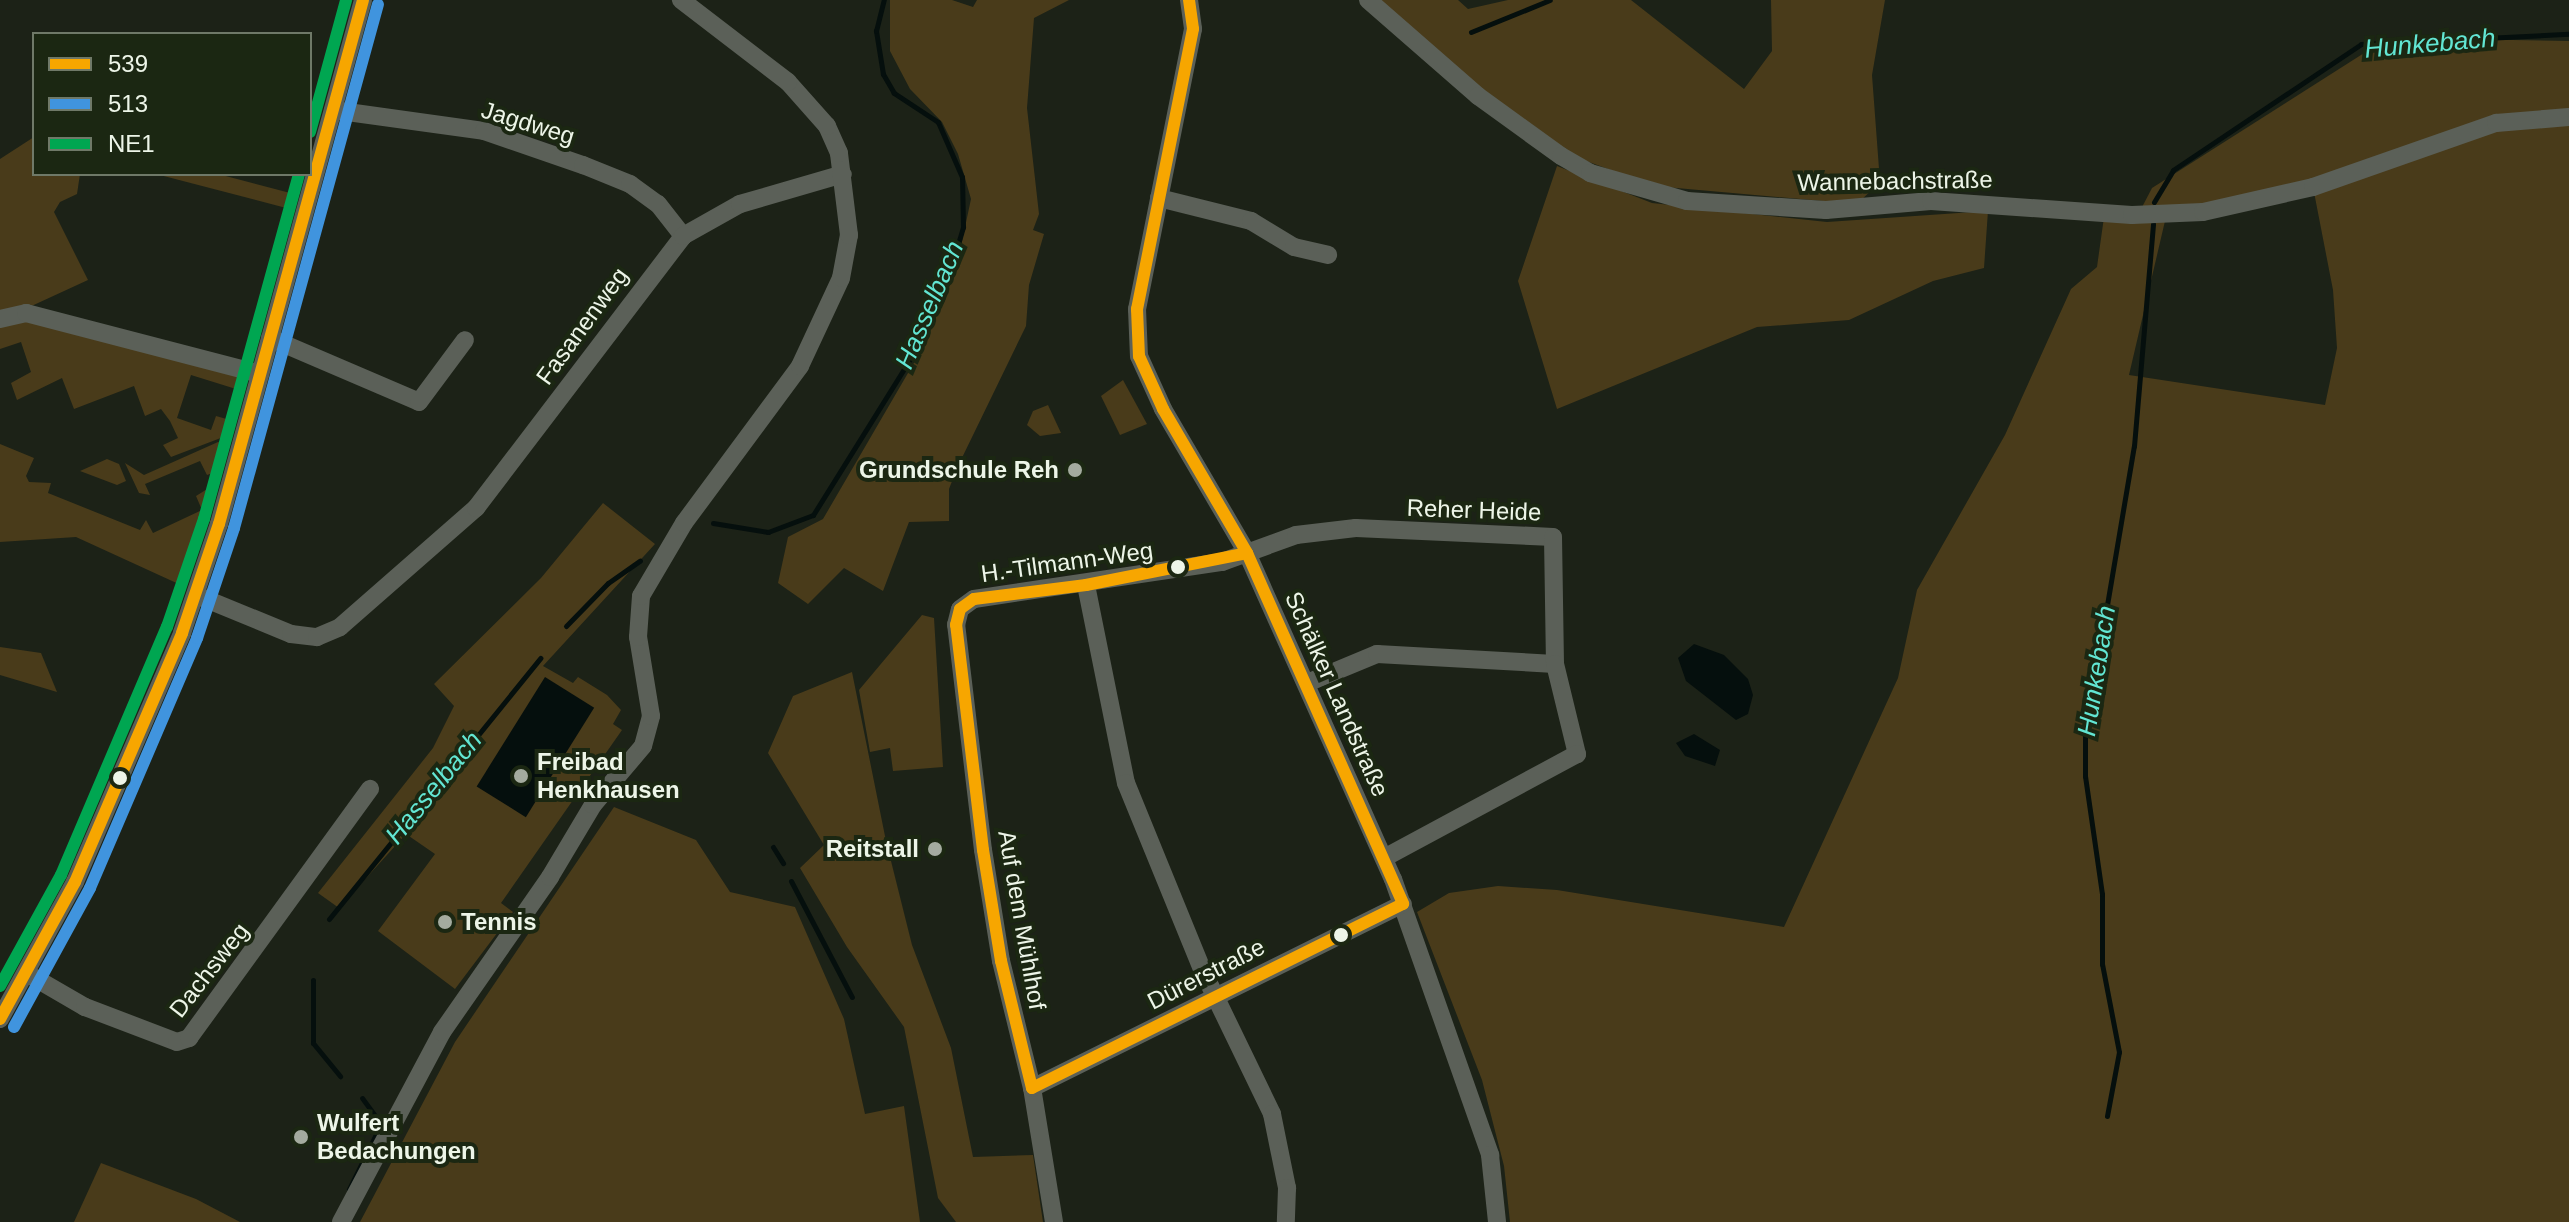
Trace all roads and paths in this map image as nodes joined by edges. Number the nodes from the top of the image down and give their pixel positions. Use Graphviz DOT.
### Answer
graph roads {
  1 [pos="363,0"];
  2 [pos="681,0"];
  3 [pos="1189,0"];
  4 [pos="1368,0"];
  5 [pos="333,110"];
  6 [pos="2569,117"];
  7 [pos="843,174"];
  8 [pos="1159,198"];
  9 [pos="683,236"];
  10 [pos="1328,255"];
  11 [pos="0,319"];
  12 [pos="270,338"];
  13 [pos="465,340"];
  14 [pos="260,374"];
  15 [pos="1247,553"];
  16 [pos="1086,585"];
  17 [pos="196,595"];
  18 [pos="956,625"];
  19 [pos="1555,664"];
  20 [pos="1307,683"];
  21 [pos="370,789"];
  22 [pos="1384,858"];
  23 [pos="1403,904"];
  24 [pos="28,974"];
  25 [pos="1215,996"];
  26 [pos="0,1019"];
  27 [pos="1032,1088"];
  28 [pos="341,1222"];
  29 [pos="1054,1222"];
  30 [pos="1286,1222"];
  31 [pos="1497,1222"];
  1 -- 5 [label="street"];
  2 -- 7 [label="street"];
  3 -- 8 [label="street, Schälker Landstraße"];
  4 -- 6 [label="street, Wannebachstraße"];
  5 -- 9 [label="street, Jagdweg"];
  5 -- 12 [label="street"];
  7 -- 9 [label="street, Fasanenweg"];
  7 -- 28 [label="street"];
  8 -- 10 [label="street"];
  8 -- 15 [label="street, Schälker Landstraße"];
  9 -- 17 [label="street, Fasanenweg"];
  11 -- 14 [label="street"];
  12 -- 13 [label="street"];
  12 -- 14 [label="street"];
  14 -- 17 [label="street"];
  15 -- 16 [label="street, H.-Tilmann-Weg"];
  15 -- 19 [label="street, Reher Heide"];
  15 -- 20 [label="street, Schälker Landstraße"];
  16 -- 18 [label="street, H.-Tilmann-Weg"];
  16 -- 25 [label="street"];
  17 -- 24 [label="street"];
  18 -- 27 [label="street, Auf dem Mühlhof"];
  19 -- 20 [label="street"];
  19 -- 22 [label="street, Reher Heide"];
  20 -- 22 [label="street, Schälker Landstraße"];
  21 -- 24 [label="street, Dachsweg"];
  22 -- 23 [label="street, Schälker Landstraße"];
  23 -- 25 [label="street, Dürerstraße"];
  23 -- 31 [label="street, Schälker Landstraße"];
  24 -- 26 [label="street"];
  25 -- 27 [label="street, Dürerstraße"];
  25 -- 30 [label="street"];
  27 -- 29 [label="street, Auf dem Mühlhof"];
}
